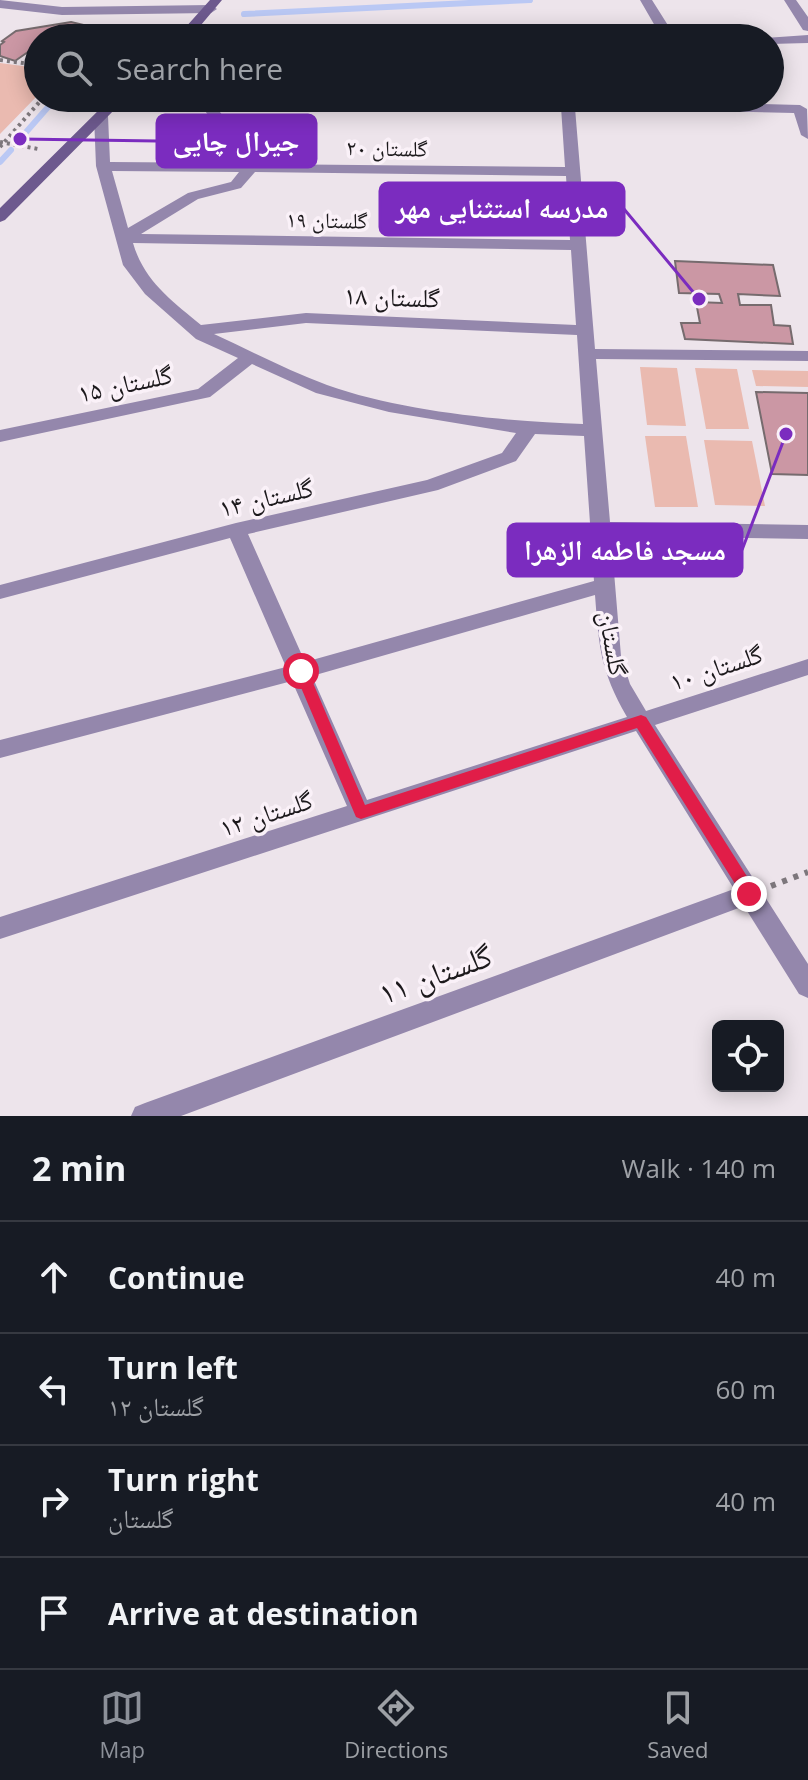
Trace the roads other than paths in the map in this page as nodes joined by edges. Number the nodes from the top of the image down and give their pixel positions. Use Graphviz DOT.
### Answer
graph roads {
  1 [pos="646,0"];
  2 [pos="790,0"];
  3 [pos="0,4"];
  4 [pos="214,5"];
  5 [pos="196,24"];
  6 [pos="661,24"];
  7 [pos="808,27"];
  8 [pos="808,39"];
  9 [pos="784,40"];
  10 [pos="784,109"];
  11 [pos="105,112"];
  12 [pos="213,112"];
  13 [pos="569,112"];
  14 [pos="101,116"];
  15 [pos="808,135"];
  16 [pos="103,166"];
  17 [pos="252,167"];
  18 [pos="573,172"];
  19 [pos="0,217"];
  20 [pos="123,238"];
  21 [pos="579,245"];
  22 [pos="585,330"];
  23 [pos="197,331"];
  24 [pos="587,354"];
  25 [pos="808,356"];
  26 [pos="249,358"];
  27 [pos="529,429"];
  28 [pos="593,430"];
  29 [pos="0,436"];
  30 [pos="601,529"];
  31 [pos="236,530"];
  32 [pos="808,532"];
  33 [pos="605,585"];
  34 [pos="0,592"];
  35 [pos="808,667"];
  36 [pos="301,671"];
  37 [pos="641,721"];
  38 [pos="0,749"];
  39 [pos="361,812"];
  40 [pos="749,894"];
  41 [pos="0,928"];
  42 [pos="808,986"];
  43 [pos="145,1116"];
  1 -- 6 [label="street"];
  2 -- 7 [label="street"];
  3 -- 4 [label="street"];
  4 -- 5 [label="street"];
  8 -- 9 [label="street"];
  10 -- 15 [label="street"];
  11 -- 14 [label="street"];
  12 -- 17 [label="street"];
  13 -- 18 [label="street, گلستان"];
  14 -- 16 [label="street"];
  14 -- 19 [label="street"];
  16 -- 17 [label="street, گلستان ۲۰"];
  16 -- 20 [label="street"];
  17 -- 18 [label="street, گلستان ۲۰"];
  17 -- 20 [label="street"];
  18 -- 21 [label="street, گلستان"];
  20 -- 21 [label="street, گلستان ۱۹"];
  20 -- 23 [label="street"];
  21 -- 22 [label="street, گلستان"];
  22 -- 23 [label="street, گلستان ۱۸"];
  22 -- 24 [label="street, گلستان"];
  23 -- 26 [label="street"];
  24 -- 25 [label="street"];
  24 -- 28 [label="street, گلستان"];
  26 -- 27 [label="street"];
  26 -- 29 [label="street, گلستان ۱۵"];
  27 -- 28 [label="street"];
  27 -- 31 [label="street, گلستان ۱۴"];
  28 -- 30 [label="street, گلستان"];
  30 -- 32 [label="street"];
  30 -- 33 [label="street, گلستان"];
  31 -- 34 [label="street, گلستان ۱۴"];
  31 -- 36 [label="street"];
  33 -- 36 [label="street"];
  33 -- 37 [label="street, گلستان"];
  35 -- 37 [label="street, گلستان ۱۰"];
  36 -- 38 [label="street"];
  36 -- 39 [label="street"];
  37 -- 39 [label="street, گلستان ۱۲"];
  37 -- 40 [label="street, گلستان"];
  39 -- 41 [label="street, گلستان ۱۲"];
  40 -- 42 [label="street, گلستان"];
  40 -- 43 [label="street, گلستان ۱۱"];
}
